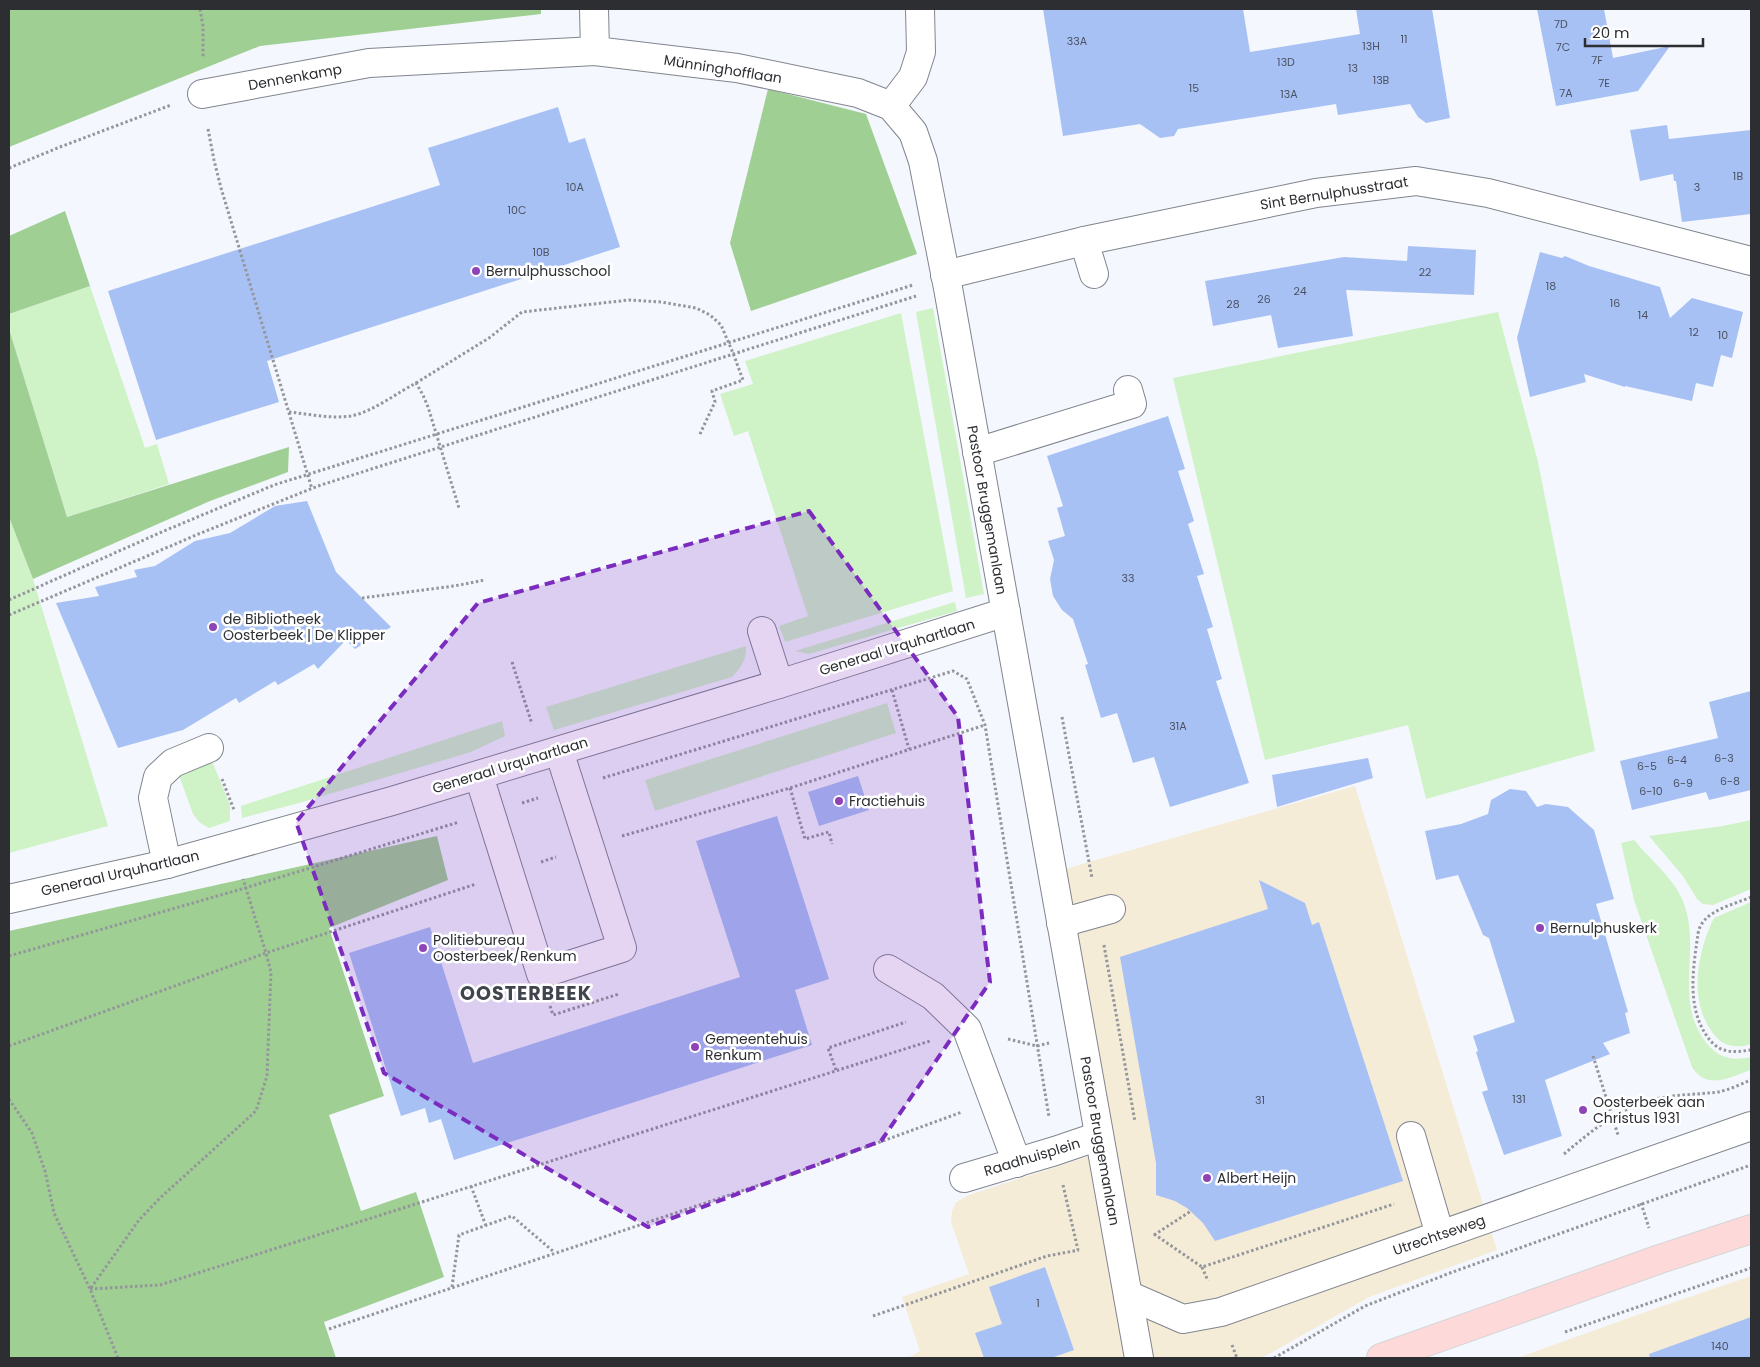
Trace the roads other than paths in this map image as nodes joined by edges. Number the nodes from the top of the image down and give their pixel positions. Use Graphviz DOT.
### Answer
graph roads {
  1 [pos="594,9"];
  2 [pos="920,9"];
  3 [pos="595,51"];
  4 [pos="202,94"];
  5 [pos="890,106"];
  6 [pos="1084,241"];
  7 [pos="1751,261"];
  8 [pos="1094,274"];
  9 [pos="946,281"];
  10 [pos="1128,390"];
  11 [pos="977,452"];
  12 [pos="1006,612"];
  13 [pos="762,631"];
  14 [pos="779,684"];
  15 [pos="209,748"];
  16 [pos="550,753"];
  17 [pos="479,776"];
  18 [pos="167,864"];
  19 [pos="9,899"];
  20 [pos="1111,909"];
  21 [pos="1061,923"];
  22 [pos="888,969"];
  23 [pos="1751,1126"];
  24 [pos="1099,1136"];
  25 [pos="1411,1136"];
  26 [pos="1017,1163"];
  27 [pos="964,1178"];
  28 [pos="1751,1229"];
  29 [pos="1440,1235"];
  30 [pos="1128,1295"];
  31 [pos="1139,1358"];
  32 [pos="1380,1358"];
  1 -- 3 [label="street"];
  2 -- 5 [label="street"];
  3 -- 4 [label="street, Dennenkamp"];
  3 -- 5 [label="street, Münninghofflaan"];
  5 -- 9 [label="street, Pastoor Bruggemanlaan"];
  6 -- 7 [label="street, Sint Bernulphusstraat"];
  6 -- 8 [label="street"];
  6 -- 9 [label="street, Sint Bernulphusstraat"];
  9 -- 11 [label="street, Pastoor Bruggemanlaan"];
  10 -- 11 [label="street"];
  11 -- 12 [label="street, Pastoor Bruggemanlaan"];
  12 -- 14 [label="street, Generaal Urquhartlaan"];
  12 -- 21 [label="street, Pastoor Bruggemanlaan"];
  13 -- 14 [label="street"];
  14 -- 16 [label="street, Generaal Urquhartlaan"];
  15 -- 18 [label="street"];
  16 -- 17 [label="street, Generaal Urquhartlaan"];
  16 -- 17 [label="street"];
  17 -- 18 [label="street, Generaal Urquhartlaan"];
  18 -- 19 [label="street, Generaal Urquhartlaan"];
  20 -- 21 [label="street"];
  21 -- 24 [label="street, Pastoor Bruggemanlaan"];
  22 -- 26 [label="street"];
  23 -- 29 [label="street, Utrechtseweg"];
  24 -- 26 [label="street, Raadhuisplein"];
  24 -- 30 [label="street, Pastoor Bruggemanlaan"];
  25 -- 29 [label="street"];
  26 -- 27 [label="street, Raadhuisplein"];
  28 -- 32 [label="main road"];
  29 -- 30 [label="street, Utrechtseweg"];
  30 -- 31 [label="street, Pastoor Bruggemanlaan"];
}
